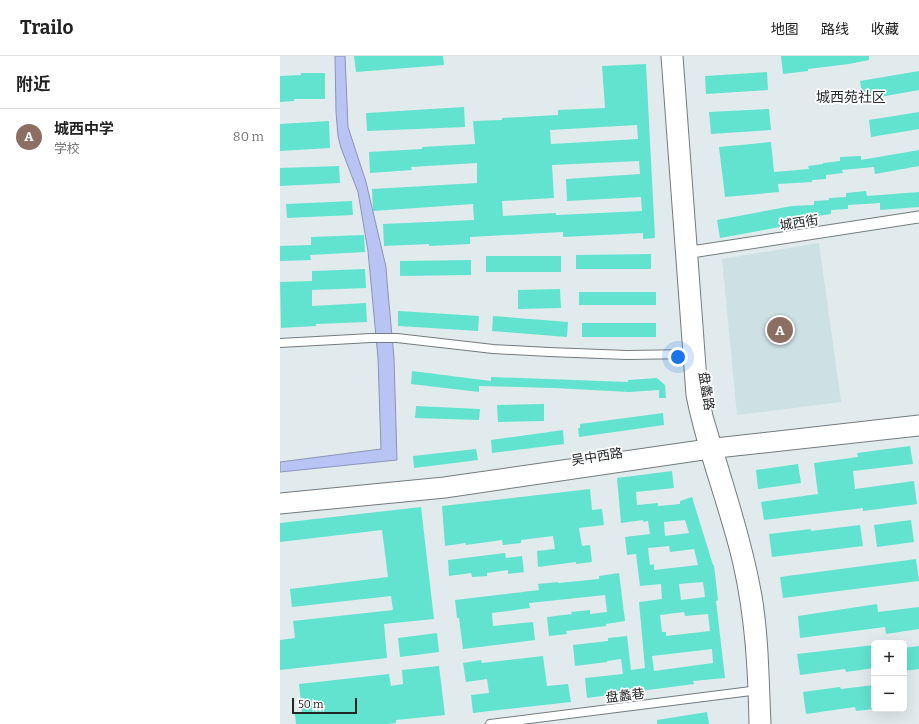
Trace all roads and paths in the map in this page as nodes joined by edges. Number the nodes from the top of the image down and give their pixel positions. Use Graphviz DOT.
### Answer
graph roads {
  1 [pos="667,56"];
  2 [pos="677,56"];
  3 [pos="919,217"];
  4 [pos="687,253"];
  5 [pos="280,343"];
  6 [pos="694,354"];
  7 [pos="919,421"];
  8 [pos="919,430"];
  9 [pos="711,449"];
  10 [pos="280,499"];
  11 [pos="280,508"];
  12 [pos="759,690"];
  13 [pos="490,724"];
  14 [pos="755,724"];
  15 [pos="765,724"];
  1 -- 4 [label="main road, 盘蠡路"];
  2 -- 4 [label="main road, 盘蠡路"];
  3 -- 4 [label="main road, 城西街"];
  4 -- 6 [label="main road, 盘蠡路"];
  5 -- 6 [label="street"];
  6 -- 9 [label="main road, 盘蠡路"];
  7 -- 9 [label="main road, 吴中西路"];
  8 -- 9 [label="main road, 吴中西路"];
  9 -- 10 [label="main road, 吴中西路"];
  9 -- 11 [label="main road, 吴中西路"];
  9 -- 12 [label="main road, 盘蠡路"];
  12 -- 13 [label="street, 盘蠡巷"];
  12 -- 14 [label="main road, 盘蠡路"];
  12 -- 15 [label="main road, 盘蠡路"];
}
